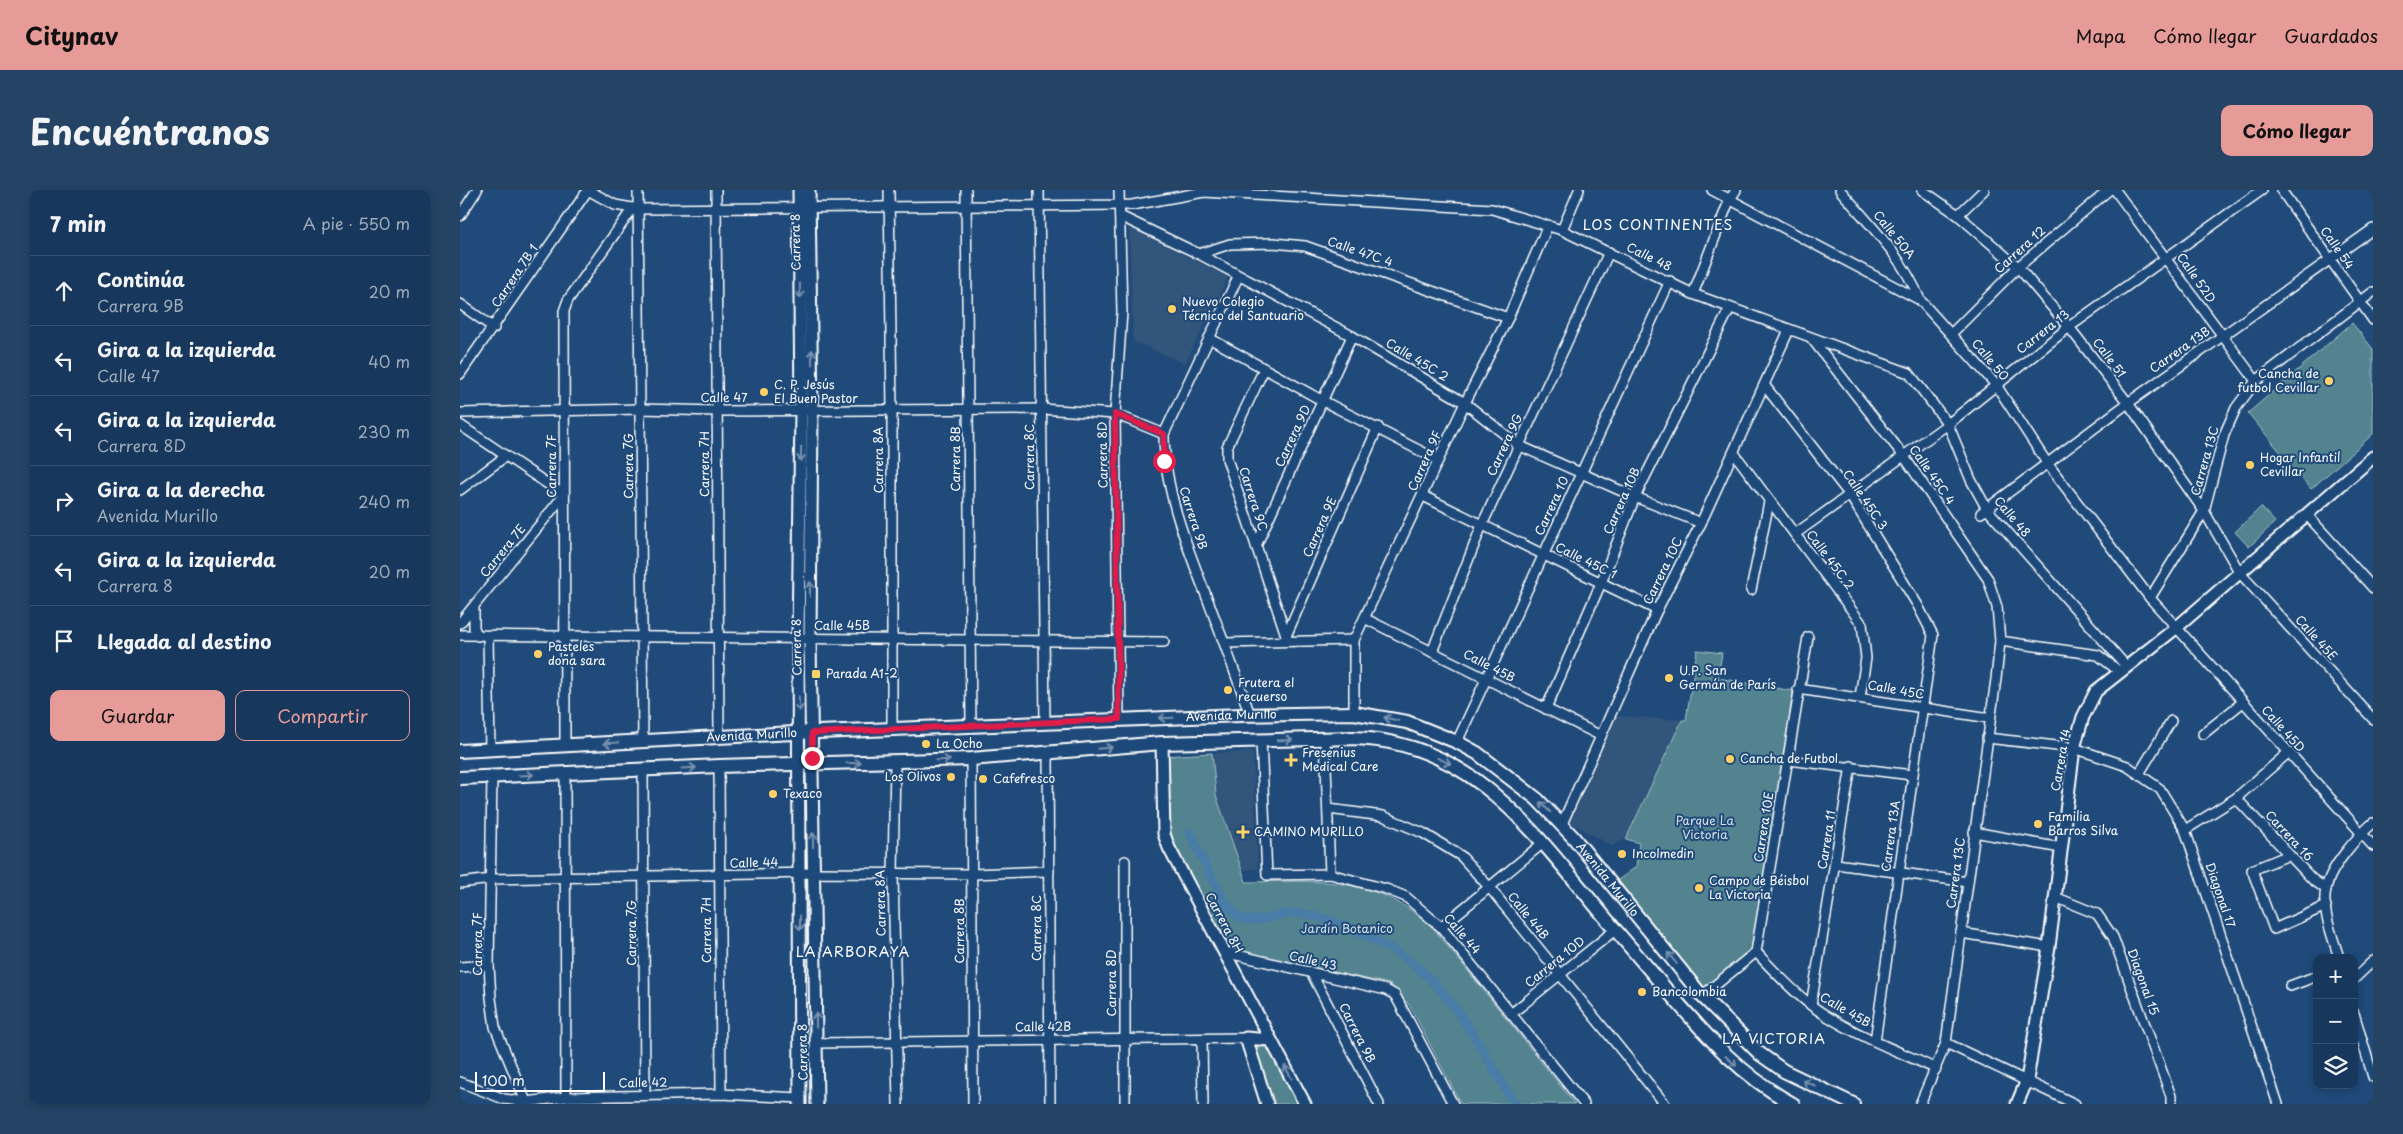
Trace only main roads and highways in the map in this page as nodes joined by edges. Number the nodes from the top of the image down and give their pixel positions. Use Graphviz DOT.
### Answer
graph roads {
  1 [pos="460,751"];
  2 [pos="460,778"];
  3 [pos="1793,1104"];
  4 [pos="1853,1104"];
  4 -- 1 [label="main road, Avenida Murillo, one-way"];
  2 -- 3 [label="main road, Avenida Murillo, one-way"];
}
